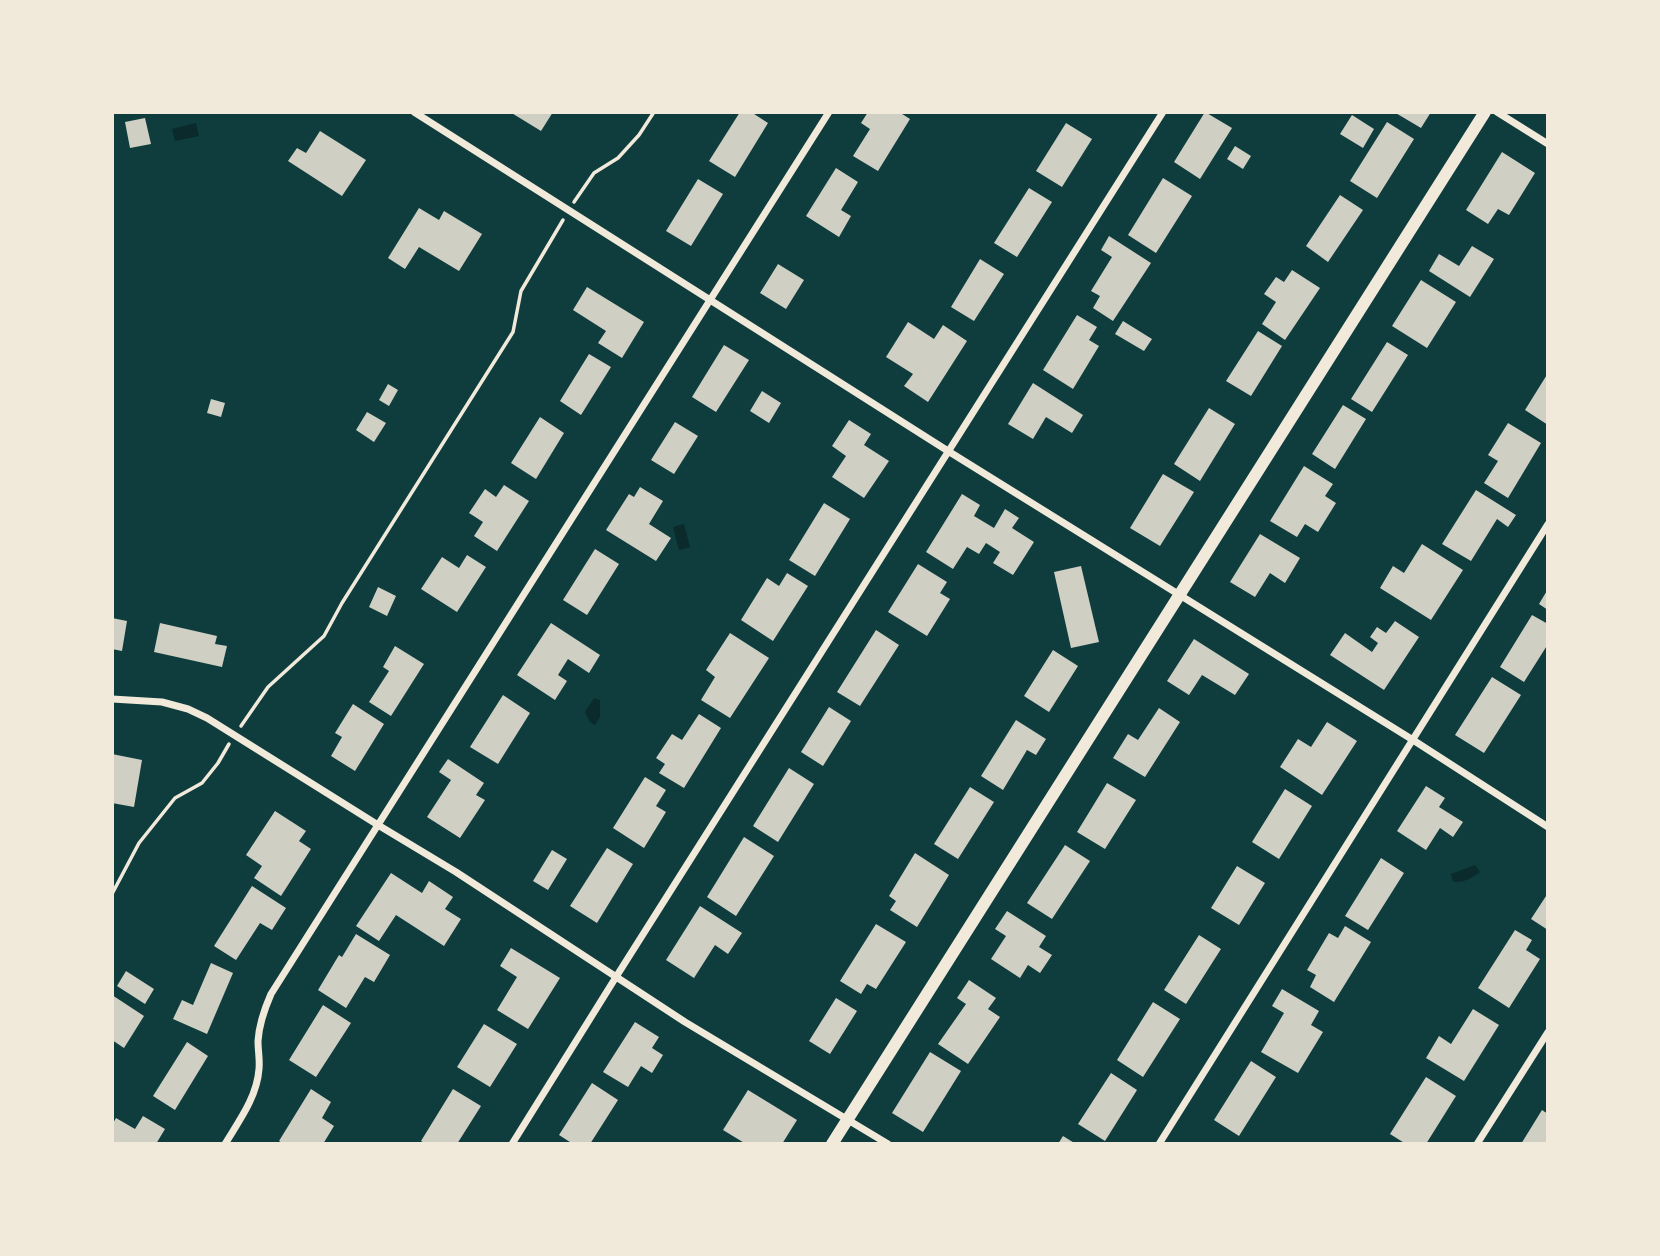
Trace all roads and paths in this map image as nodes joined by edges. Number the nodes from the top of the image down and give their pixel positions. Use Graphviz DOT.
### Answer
graph roads {
  1 [pos="414,112"];
  2 [pos="654,112"];
  3 [pos="829,112"];
  4 [pos="1163,112"];
  5 [pos="1485,112"];
  6 [pos="1497,112"];
  7 [pos="1548,144"];
  8 [pos="569,210"];
  9 [pos="710,300"];
  10 [pos="948,451"];
  11 [pos="1548,524"];
  12 [pos="1180,596"];
  13 [pos="112,699"];
  14 [pos="234,735"];
  15 [pos="1413,740"];
  16 [pos="378,825"];
  17 [pos="1548,827"];
  18 [pos="112,894"];
  19 [pos="616,977"];
  20 [pos="1548,1032"];
  21 [pos="847,1120"];
  22 [pos="225,1144"];
  23 [pos="512,1144"];
  24 [pos="832,1144"];
  25 [pos="888,1144"];
  26 [pos="1159,1144"];
  27 [pos="1477,1144"];
  1 -- 8 [label="street"];
  2 -- 8 [label="path"];
  3 -- 9 [label="street"];
  4 -- 10 [label="street"];
  5 -- 12 [label="street"];
  6 -- 7 [label="street"];
  8 -- 9 [label="street"];
  8 -- 14 [label="path"];
  9 -- 10 [label="street"];
  9 -- 16 [label="street"];
  10 -- 12 [label="street"];
  10 -- 19 [label="street"];
  11 -- 15 [label="street"];
  12 -- 15 [label="street"];
  12 -- 21 [label="street"];
  13 -- 14 [label="street"];
  14 -- 16 [label="street"];
  14 -- 18 [label="path"];
  15 -- 17 [label="street"];
  15 -- 26 [label="street"];
  16 -- 19 [label="street"];
  16 -- 22 [label="street"];
  19 -- 21 [label="street"];
  19 -- 23 [label="street"];
  20 -- 27 [label="street"];
  21 -- 24 [label="street"];
  21 -- 25 [label="street"];
}
